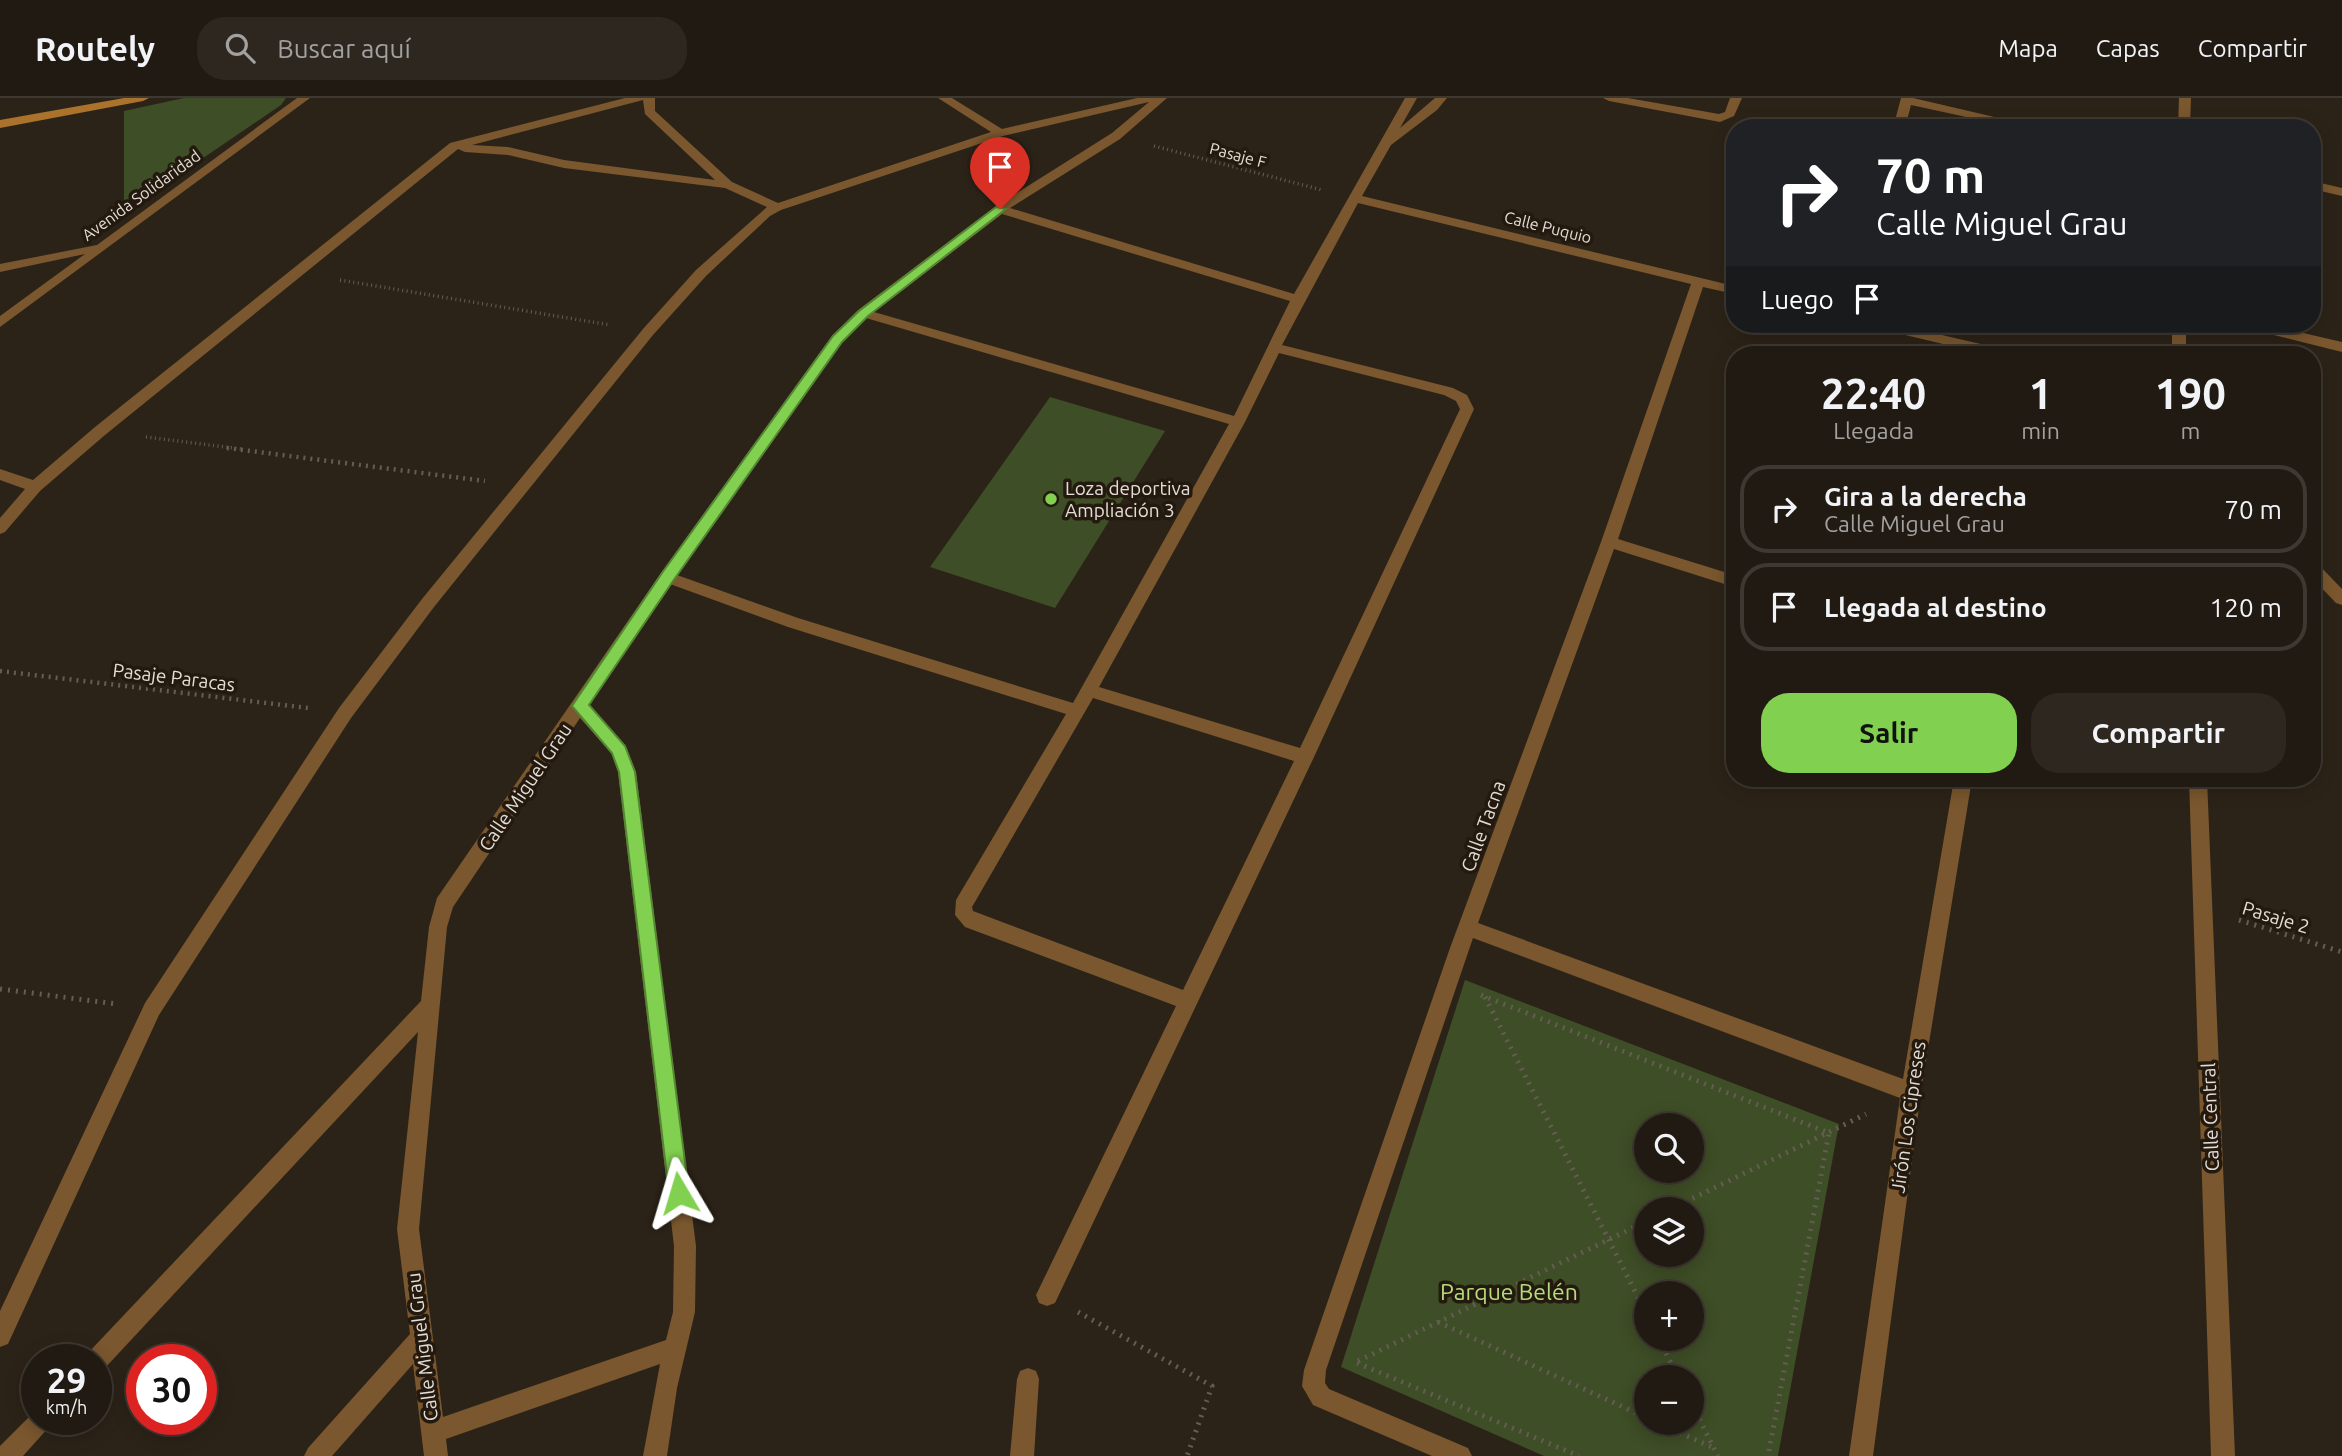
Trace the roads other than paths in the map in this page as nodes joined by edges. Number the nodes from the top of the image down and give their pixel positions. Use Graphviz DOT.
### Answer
graph roads {
  1 [pos="143,98"];
  2 [pos="304,98"];
  3 [pos="639,98"];
  4 [pos="649,98"];
  5 [pos="944,98"];
  6 [pos="1152,98"];
  7 [pos="1161,98"];
  8 [pos="1411,98"];
  9 [pos="1441,98"];
  10 [pos="1609,98"];
  11 [pos="1736,98"];
  12 [pos="2185,98"];
  13 [pos="1907,99"];
  14 [pos="1901,119"];
  15 [pos="1995,119"];
  16 [pos="2184,119"];
  17 [pos="0,124"];
  18 [pos="1000,132"];
  19 [pos="454,146"];
  20 [pos="1383,146"];
  21 [pos="728,185"];
  22 [pos="2321,187"];
  23 [pos="2342,192"];
  24 [pos="1353,198"];
  25 [pos="777,207"];
  26 [pos="1000,209"];
  27 [pos="100,246"];
  28 [pos="0,268"];
  29 [pos="1698,282"];
  30 [pos="1726,288"];
  31 [pos="1298,299"];
  32 [pos="863,313"];
  33 [pos="0,323"];
  34 [pos="1914,333"];
  35 [pos="2284,333"];
  36 [pos="1273,346"];
  37 [pos="1969,346"];
  38 [pos="2342,347"];
  39 [pos="1238,422"];
  40 [pos="0,474"];
  41 [pos="35,487"];
  42 [pos="0,528"];
  43 [pos="1609,542"];
  44 [pos="667,577"];
  45 [pos="2321,577"];
  46 [pos="1726,579"];
  47 [pos="2342,599"];
  48 [pos="1088,690"];
  49 [pos="580,706"];
  50 [pos="1077,711"];
  51 [pos="1305,757"];
  52 [pos="1962,787"];
  53 [pos="2198,787"];
  54 [pos="1468,928"];
  55 [pos="1187,1000"];
  56 [pos="430,1005"];
  57 [pos="1911,1092"];
  58 [pos="1047,1295"];
  59 [pos="0,1336"];
  60 [pos="420,1339"];
  61 [pos="112,1344"];
  62 [pos="675,1348"];
  63 [pos="1028,1379"];
  64 [pos="432,1432"];
  65 [pos="26,1435"];
  66 [pos="7,1456"];
  67 [pos="316,1456"];
  68 [pos="436,1456"];
  69 [pos="655,1456"];
  70 [pos="1022,1456"];
  71 [pos="1460,1456"];
  72 [pos="1861,1456"];
  73 [pos="2223,1456"];
  1 -- 17 [label="street"];
  2 -- 27 [label="street, Avenida Solidaridad"];
  3 -- 19 [label="street"];
  4 -- 21 [label="street"];
  5 -- 18 [label="street"];
  6 -- 18 [label="street"];
  7 -- 26 [label="street, Calle Miguel Grau"];
  8 -- 20 [label="street"];
  9 -- 20 [label="street"];
  10 -- 11 [label="street"];
  12 -- 16 [label="street"];
  13 -- 14 [label="street"];
  13 -- 15 [label="street"];
  18 -- 25 [label="street"];
  19 -- 21 [label="street"];
  19 -- 41 [label="street"];
  20 -- 24 [label="street"];
  21 -- 25 [label="street"];
  22 -- 23 [label="street"];
  24 -- 29 [label="street, Calle Puquio"];
  24 -- 31 [label="street"];
  25 -- 59 [label="street"];
  26 -- 31 [label="street"];
  26 -- 32 [label="street, Calle Miguel Grau"];
  27 -- 28 [label="street"];
  27 -- 33 [label="street, Avenida Solidaridad"];
  29 -- 30 [label="street, Calle Puquio"];
  29 -- 43 [label="street, Calle Tacna"];
  31 -- 36 [label="street"];
  32 -- 39 [label="street"];
  32 -- 44 [label="street, Calle Miguel Grau"];
  34 -- 37 [label="street"];
  35 -- 38 [label="street"];
  36 -- 39 [label="street"];
  36 -- 51 [label="street"];
  39 -- 48 [label="street"];
  40 -- 41 [label="street"];
  41 -- 42 [label="street"];
  43 -- 46 [label="street"];
  43 -- 54 [label="street, Calle Tacna"];
  44 -- 49 [label="street, Calle Miguel Grau"];
  44 -- 50 [label="street"];
  45 -- 47 [label="street"];
  48 -- 50 [label="street"];
  48 -- 51 [label="street"];
  49 -- 56 [label="street, Calle Miguel Grau"];
  49 -- 62 [label="street"];
  50 -- 55 [label="street"];
  51 -- 55 [label="street"];
  52 -- 57 [label="street, Jirón Los Cipreses"];
  53 -- 73 [label="street, Calle Central"];
  54 -- 57 [label="street"];
  54 -- 71 [label="street, Calle Tacna"];
  55 -- 58 [label="street"];
  56 -- 60 [label="street, Calle Miguel Grau"];
  56 -- 61 [label="street"];
  57 -- 72 [label="street, Jirón Los Cipreses"];
  60 -- 64 [label="street, Calle Miguel Grau"];
  60 -- 67 [label="street"];
  62 -- 64 [label="street"];
  62 -- 69 [label="street"];
  63 -- 70 [label="street"];
  64 -- 68 [label="street, Calle Miguel Grau"];
  65 -- 66 [label="street"];
}
